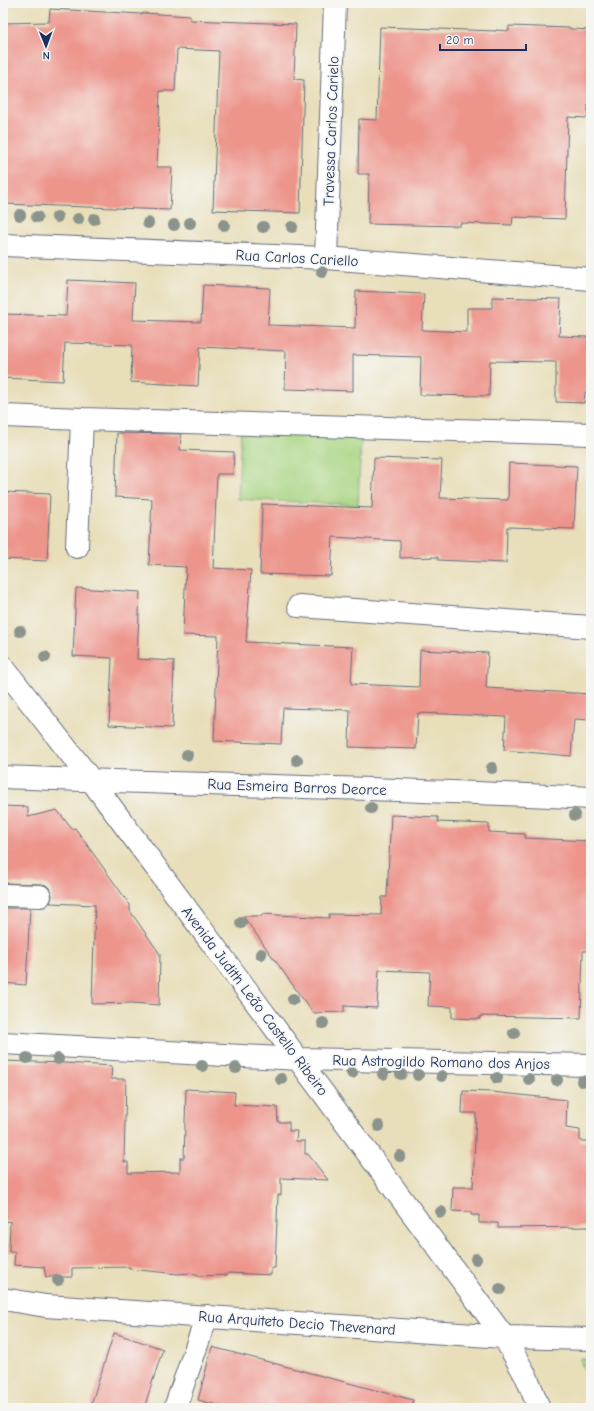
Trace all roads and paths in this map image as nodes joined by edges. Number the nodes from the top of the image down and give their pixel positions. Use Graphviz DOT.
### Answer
graph roads {
  1 [pos="335,3"];
  2 [pos="3,245"];
  3 [pos="326,258"];
  4 [pos="591,279"];
  5 [pos="3,416"];
  6 [pos="82,419"];
  7 [pos="591,434"];
  8 [pos="77,547"];
  9 [pos="299,606"];
  10 [pos="591,626"];
  11 [pos="3,667"];
  12 [pos="3,776"];
  13 [pos="91,780"];
  14 [pos="591,798"];
  15 [pos="3,895"];
  16 [pos="40,896"];
  17 [pos="3,1043"];
  18 [pos="299,1059"];
  19 [pos="591,1064"];
  20 [pos="3,1299"];
  21 [pos="207,1316"];
  22 [pos="504,1338"];
  23 [pos="591,1339"];
  24 [pos="175,1408"];
  25 [pos="539,1408"];
  1 -- 3 [label="street, Travessa Carlos Carielo"];
  2 -- 3 [label="street, Rua Carlos Cariello"];
  3 -- 4 [label="street, Rua Carlos Cariello"];
  5 -- 6 [label="street"];
  6 -- 7 [label="street"];
  6 -- 8 [label="street"];
  9 -- 10 [label="street"];
  11 -- 13 [label="street, Avenida Judith Leão Castello Ribeiro"];
  12 -- 13 [label="street, Rua Esmeira Barros Deorce"];
  13 -- 14 [label="street, Rua Esmeira Barros Deorce"];
  13 -- 18 [label="street, Avenida Judith Leão Castello Ribeiro"];
  15 -- 16 [label="street"];
  17 -- 18 [label="street, Rua Astrogildo Romano dos Anjos"];
  18 -- 19 [label="street, Rua Astrogildo Romano dos Anjos"];
  18 -- 22 [label="street, Avenida Judith Leão Castello Ribeiro"];
  20 -- 21 [label="street, Rua Arquiteto Decio Thevenard"];
  21 -- 22 [label="street, Rua Arquiteto Decio Thevenard"];
  21 -- 24 [label="street"];
  22 -- 23 [label="street, Rua Arquiteto Decio Thevenard"];
  22 -- 25 [label="street, Avenida Judith Leão Castello Ribeiro"];
}
